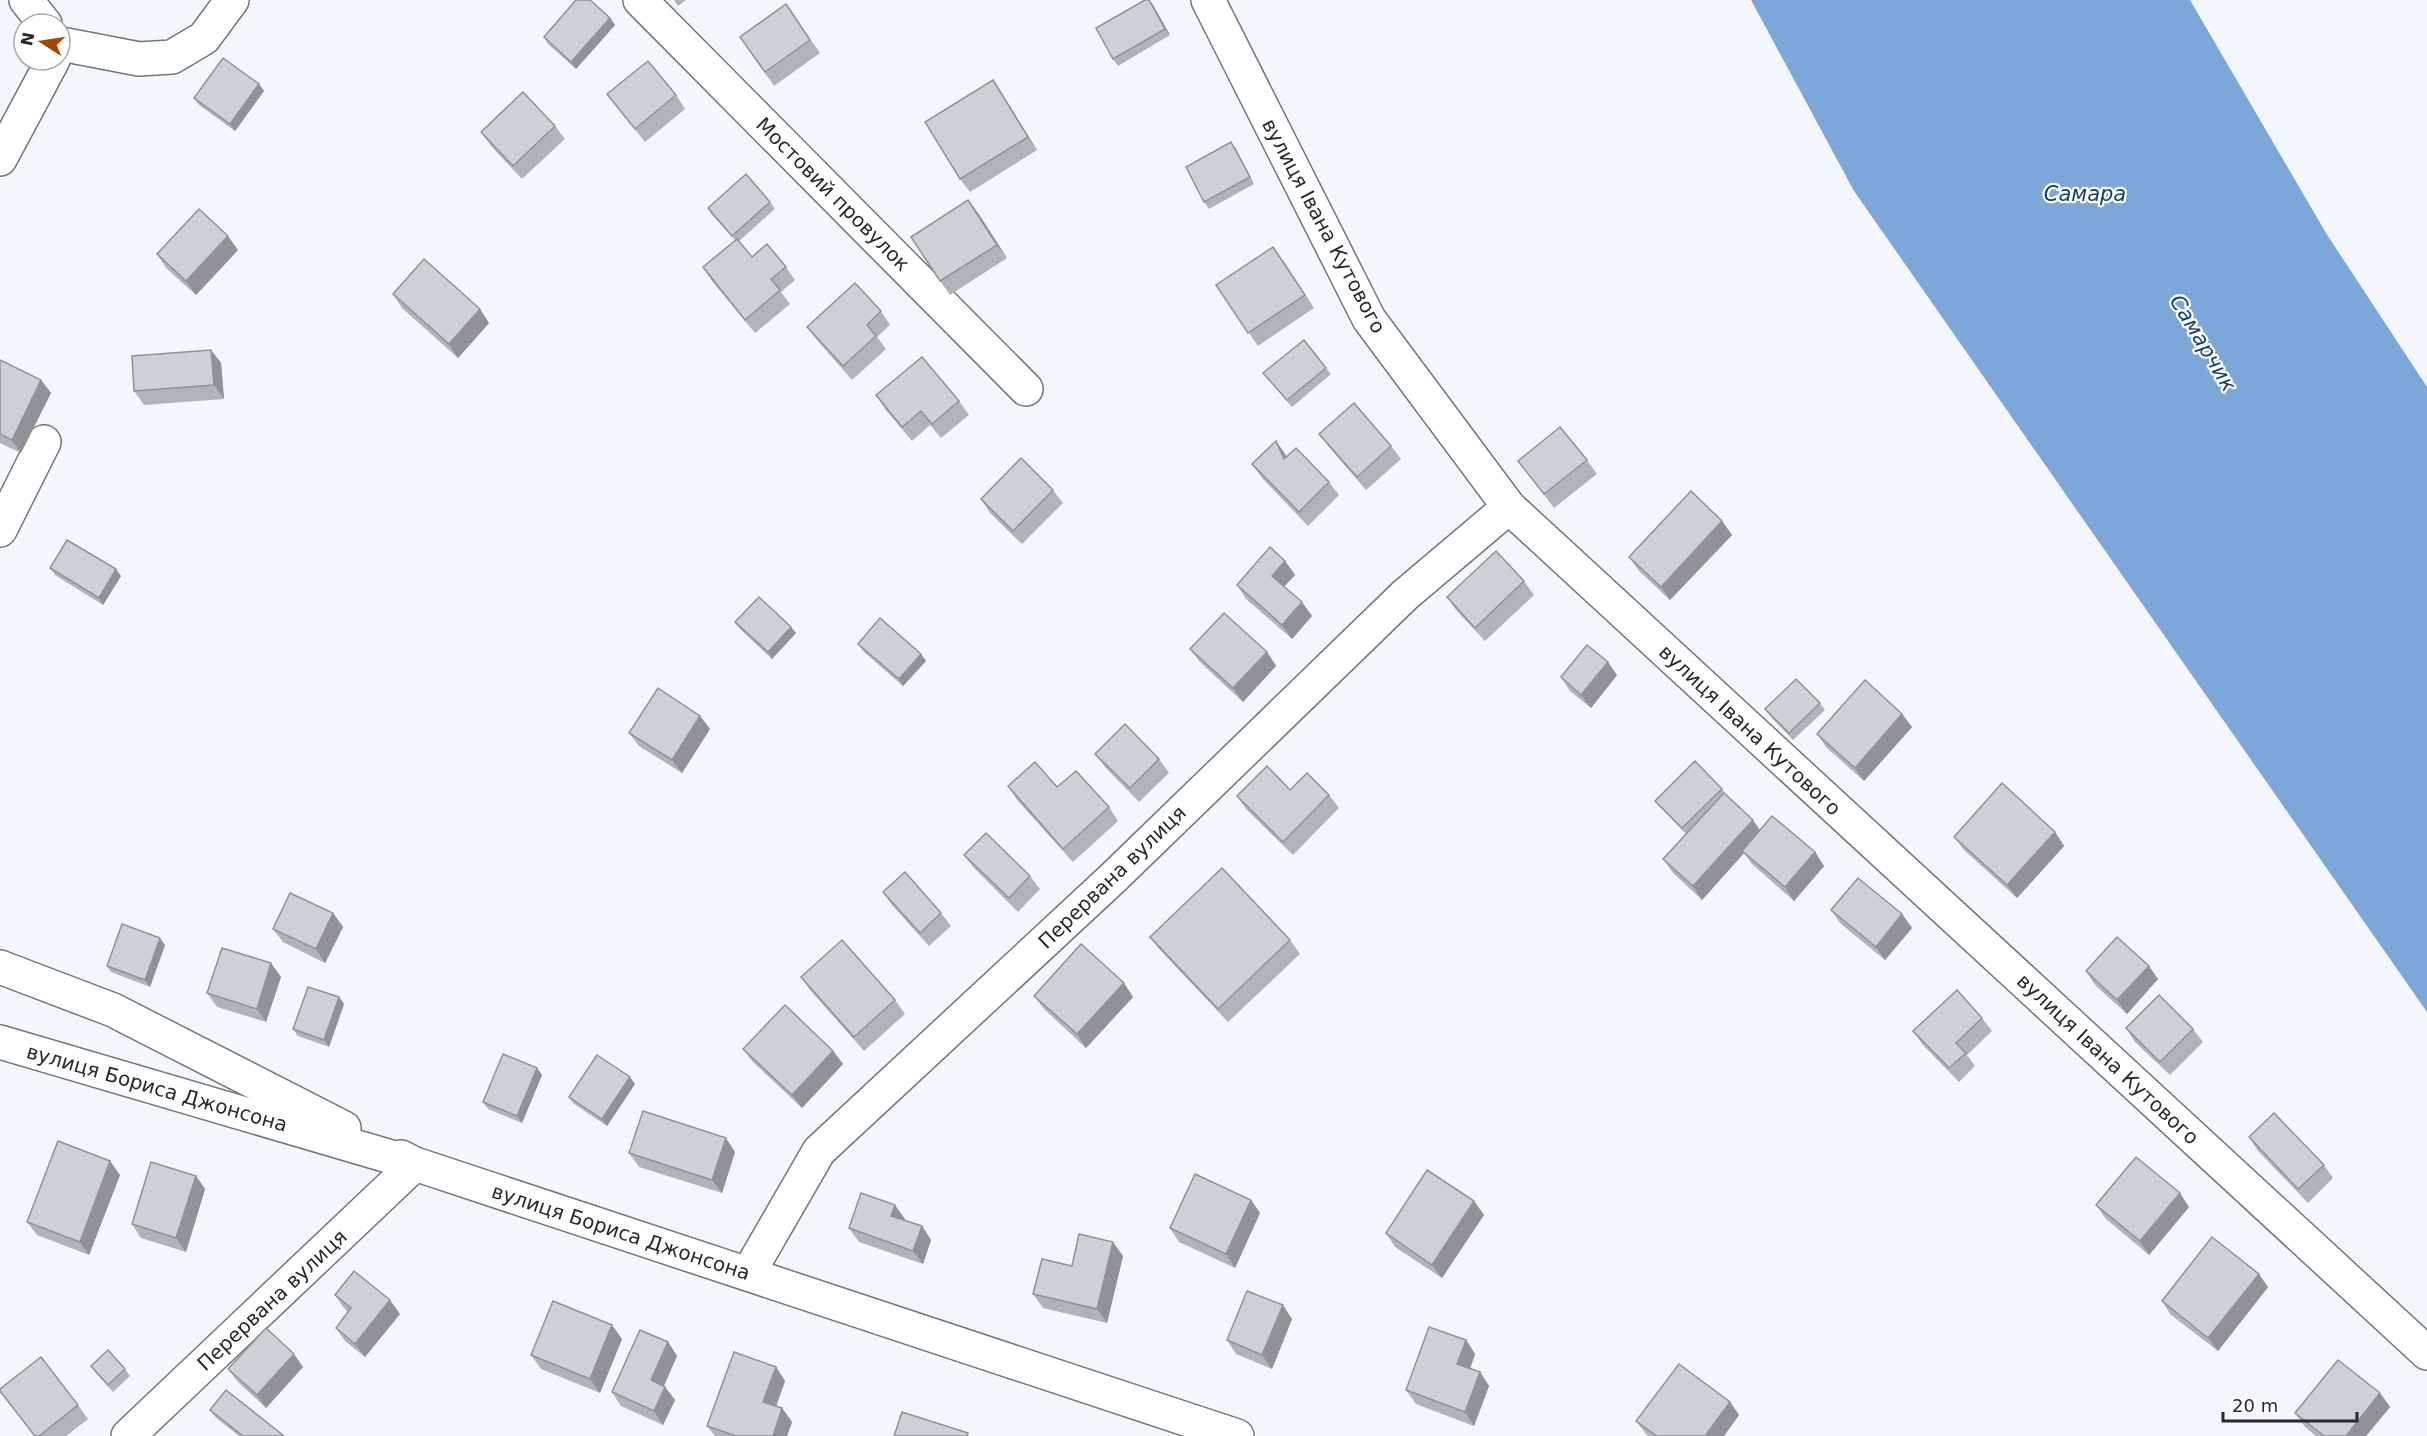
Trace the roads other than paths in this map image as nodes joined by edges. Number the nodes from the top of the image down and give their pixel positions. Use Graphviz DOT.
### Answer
graph roads {
  1 [pos="232,0"];
  2 [pos="640,0"];
  3 [pos="1208,0"];
  4 [pos="72,47"];
  5 [pos="42,72"];
  6 [pos="0,159"];
  7 [pos="1026,389"];
  8 [pos="44,442"];
  9 [pos="1509,507"];
  10 [pos="0,530"];
  11 [pos="0,967"];
  12 [pos="0,1042"];
  13 [pos="416,1164"];
  14 [pos="748,1274"];
  15 [pos="2427,1353"];
  16 [pos="128,1436"];
  17 [pos="1237,1436"];
  1 -- 4 [label="street"];
  2 -- 7 [label="street, Мостовий провулок"];
  3 -- 9 [label="street, вулиця Івана Кутового"];
  5 -- 6 [label="street"];
  8 -- 10 [label="street"];
  9 -- 14 [label="street, Перервана вулиця"];
  9 -- 15 [label="street, вулиця Івана Кутового"];
  11 -- 13 [label="street"];
  12 -- 13 [label="street, вулиця Бориса Джонсона"];
  13 -- 14 [label="street, вулиця Бориса Джонсона"];
  13 -- 16 [label="street, Перервана вулиця"];
  14 -- 17 [label="street, вулиця Бориса Джонсона"];
}
